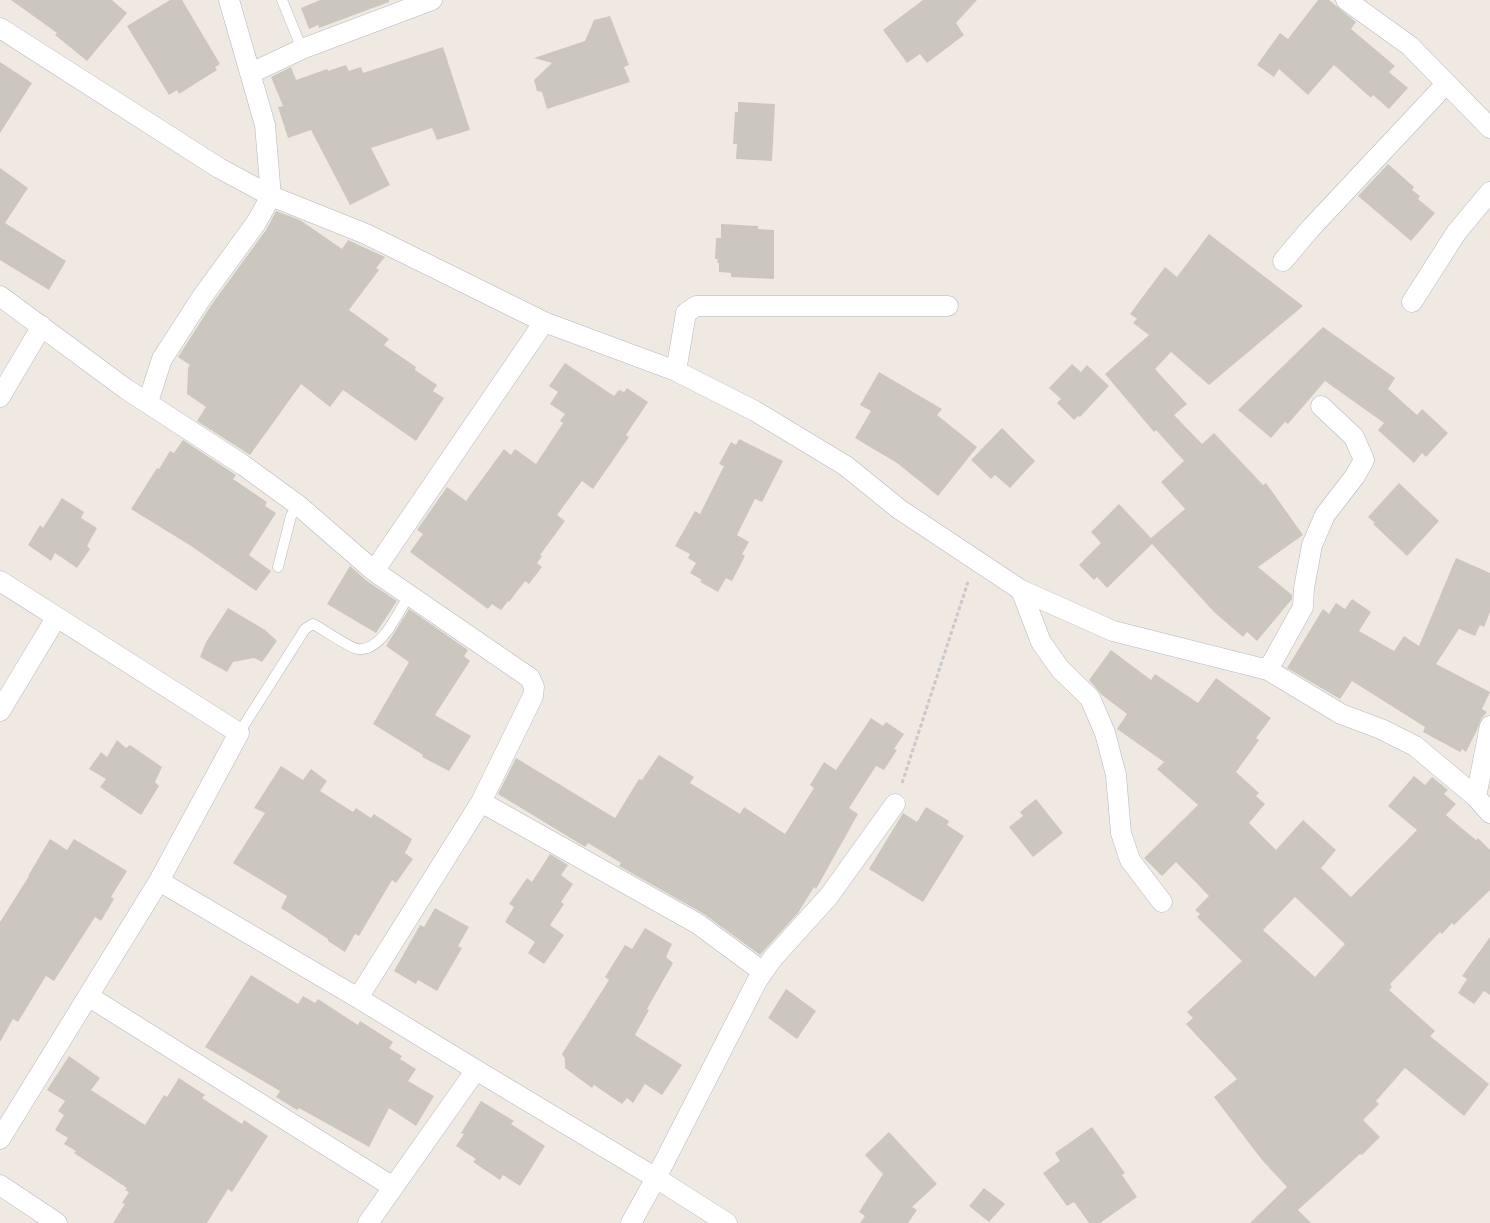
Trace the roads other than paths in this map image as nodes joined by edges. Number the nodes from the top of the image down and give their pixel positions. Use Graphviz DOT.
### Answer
graph roads {
  1 [pos="229,0"];
  2 [pos="282,0"];
  3 [pos="432,0"];
  4 [pos="1346,0"];
  5 [pos="0,28"];
  6 [pos="302,50"];
  7 [pos="251,73"];
  8 [pos="1446,84"];
  9 [pos="1490,128"];
  10 [pos="1490,192"];
  11 [pos="271,196"];
  12 [pos="1283,261"];
  13 [pos="0,296"];
  14 [pos="1412,302"];
  15 [pos="948,306"];
  16 [pos="544,322"];
  17 [pos="42,326"];
  18 [pos="676,371"];
  19 [pos="0,398"];
  20 [pos="148,402"];
  21 [pos="1321,406"];
  22 [pos="298,505"];
  23 [pos="278,567"];
  24 [pos="374,571"];
  25 [pos="0,581"];
  26 [pos="1021,590"];
  27 [pos="409,596"];
  28 [pos="56,618"];
  29 [pos="1268,670"];
  30 [pos="0,712"];
  31 [pos="1490,726"];
  32 [pos="239,733"];
  33 [pos="1476,796"];
  34 [pos="481,802"];
  35 [pos="895,804"];
  36 [pos="1490,813"];
  37 [pos="159,881"];
  38 [pos="1162,902"];
  39 [pos="763,972"];
  40 [pos="88,996"];
  41 [pos="358,998"];
  42 [pos="476,1070"];
  43 [pos="0,1139"];
  44 [pos="656,1178"];
  45 [pos="0,1185"];
  46 [pos="393,1187"];
  47 [pos="57,1223"];
  48 [pos="368,1223"];
  49 [pos="631,1223"];
  50 [pos="728,1223"];
  1 -- 7 [label="street"];
  2 -- 6 [label="lane"];
  3 -- 6 [label="street"];
  4 -- 8 [label="street"];
  5 -- 11 [label="street"];
  6 -- 7 [label="street"];
  7 -- 11 [label="street"];
  8 -- 9 [label="street"];
  8 -- 12 [label="street"];
  10 -- 14 [label="street"];
  11 -- 16 [label="street"];
  11 -- 20 [label="street"];
  13 -- 17 [label="street"];
  15 -- 18 [label="street"];
  16 -- 18 [label="street"];
  16 -- 24 [label="street"];
  17 -- 19 [label="street"];
  17 -- 20 [label="street"];
  18 -- 26 [label="street"];
  20 -- 22 [label="street"];
  21 -- 29 [label="street"];
  22 -- 23 [label="lane"];
  22 -- 24 [label="street"];
  24 -- 27 [label="street"];
  25 -- 28 [label="street"];
  26 -- 29 [label="street"];
  26 -- 38 [label="street"];
  27 -- 32 [label="lane"];
  27 -- 34 [label="street"];
  28 -- 30 [label="street"];
  28 -- 32 [label="street"];
  29 -- 33 [label="street"];
  31 -- 33 [label="street"];
  32 -- 37 [label="street"];
  33 -- 36 [label="street"];
  34 -- 39 [label="street"];
  34 -- 41 [label="street"];
  35 -- 39 [label="street"];
  37 -- 40 [label="street"];
  37 -- 41 [label="street"];
  39 -- 44 [label="street"];
  40 -- 43 [label="street"];
  40 -- 46 [label="street"];
  41 -- 42 [label="street"];
  42 -- 44 [label="street"];
  42 -- 46 [label="street"];
  44 -- 49 [label="street"];
  44 -- 50 [label="street"];
  45 -- 47 [label="street"];
  46 -- 48 [label="street"];
}
